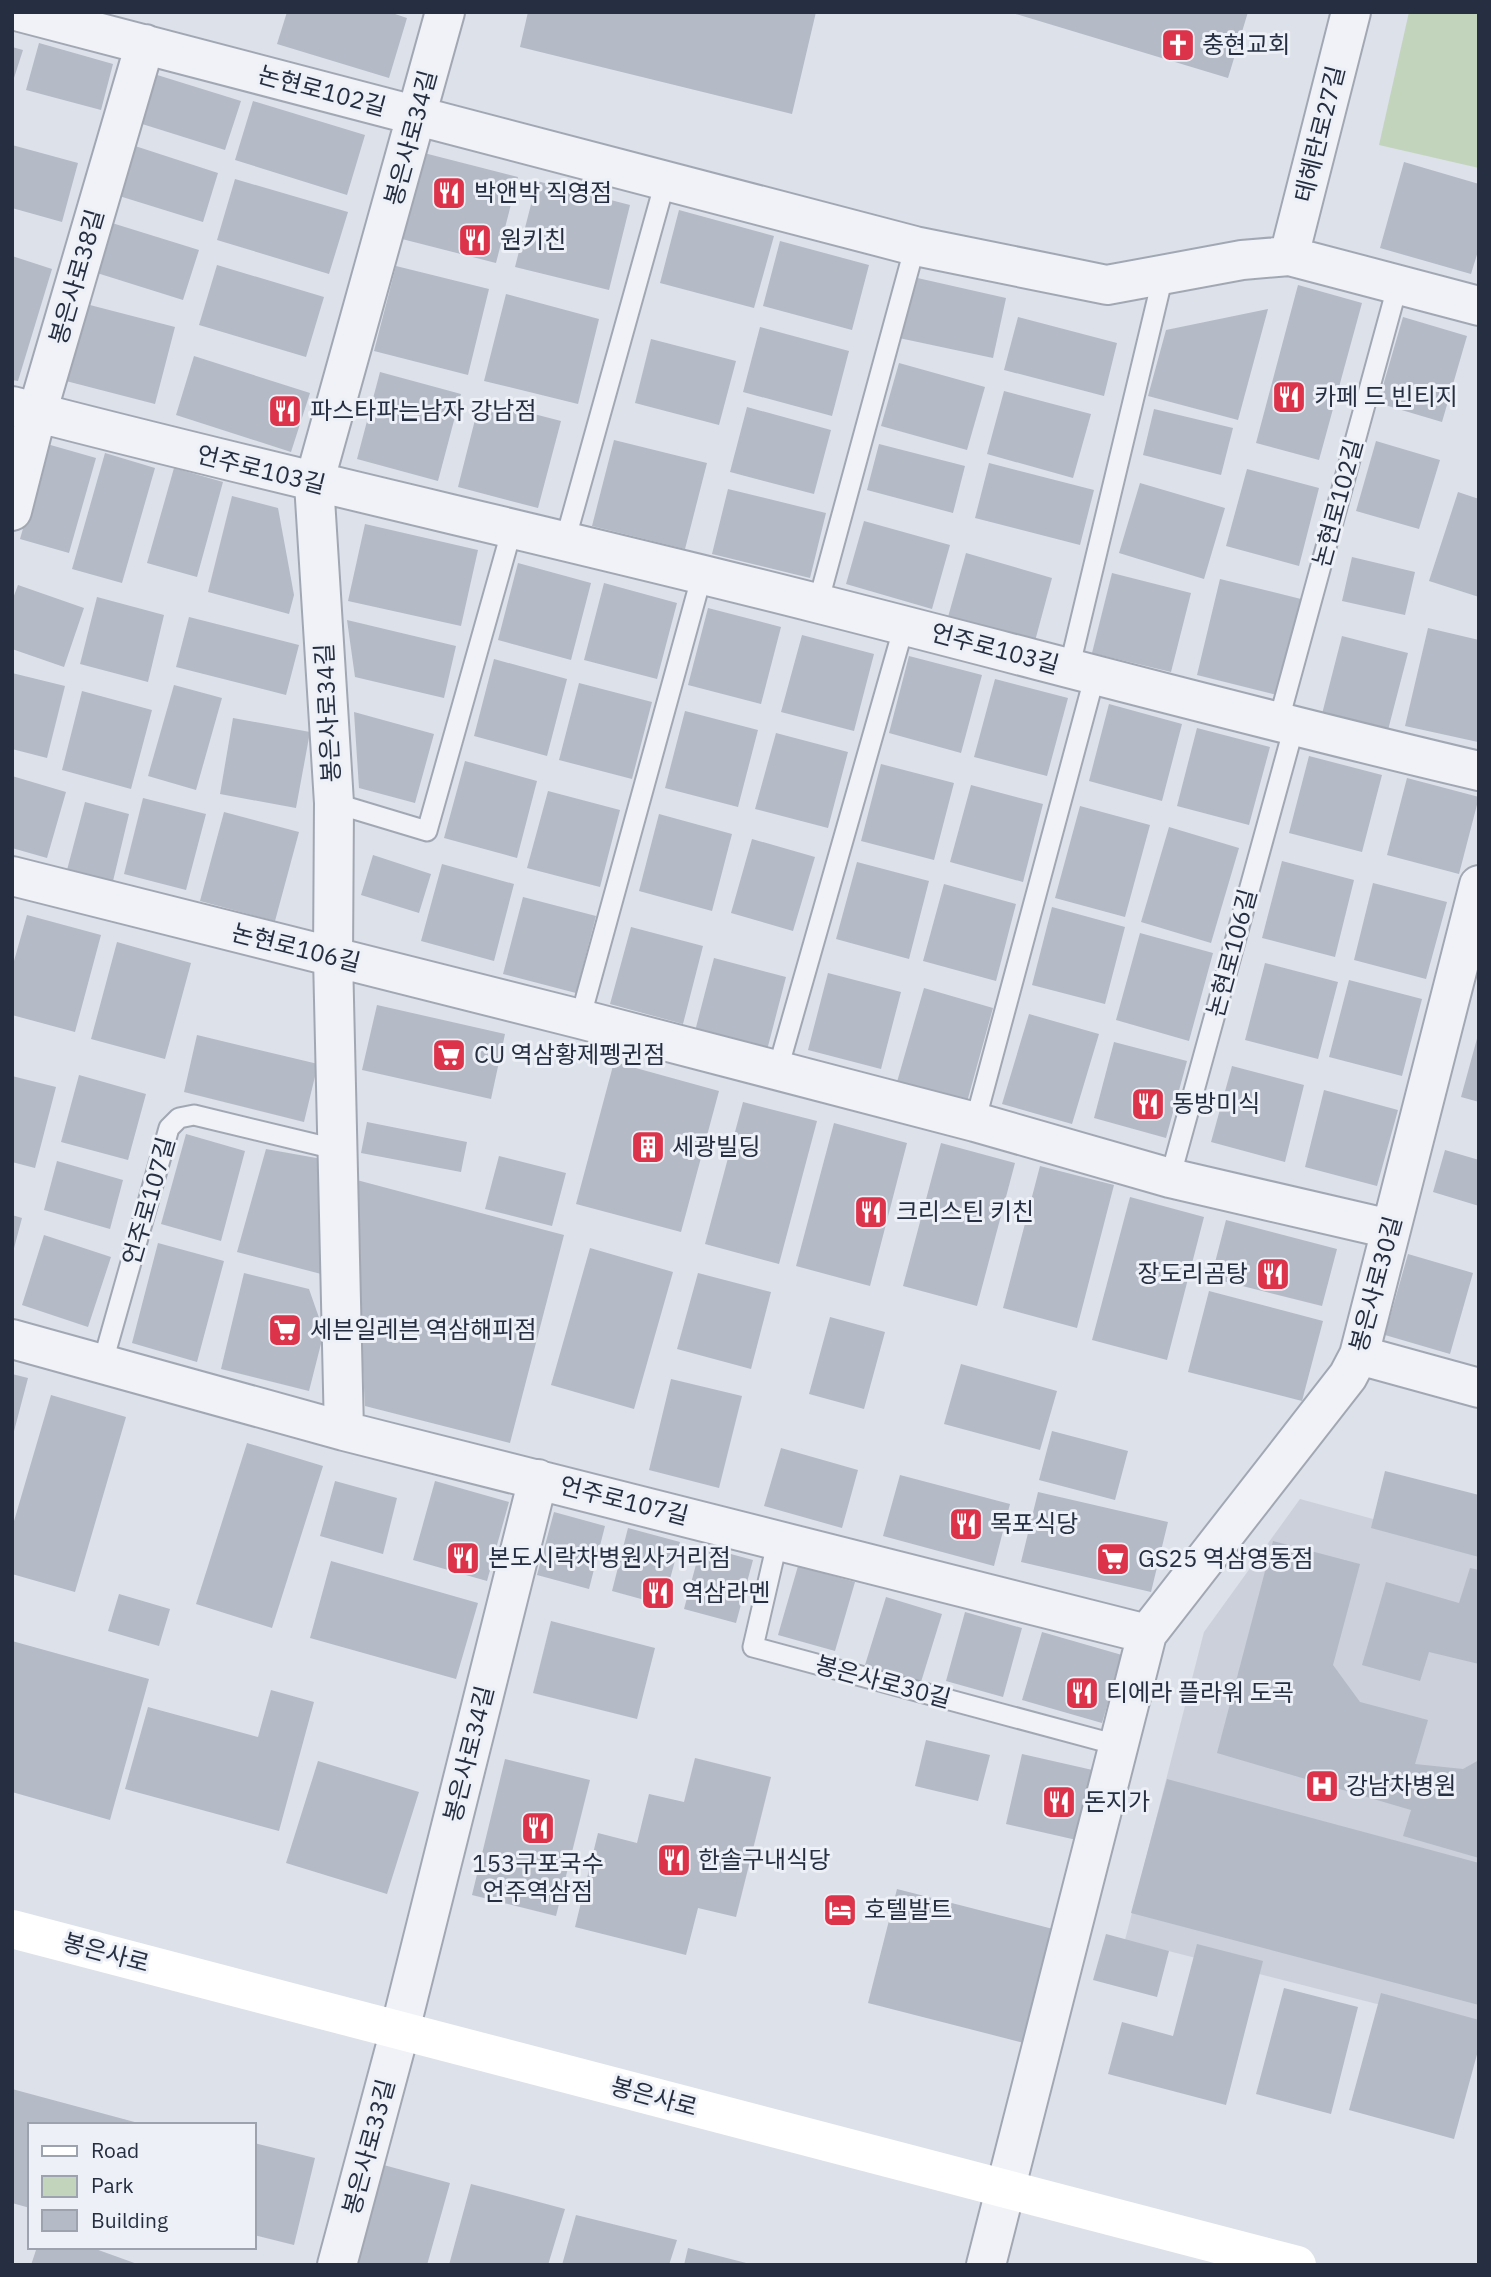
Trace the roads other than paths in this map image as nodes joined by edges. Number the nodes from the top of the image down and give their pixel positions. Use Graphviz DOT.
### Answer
graph roads {
  1 [pos="20,12"];
  2 [pos="445,12"];
  3 [pos="1351,12"];
  4 [pos="145,44"];
  5 [pos="417,116"];
  6 [pos="665,181"];
  7 [pos="915,246"];
  8 [pos="1289,256"];
  9 [pos="1163,276"];
  10 [pos="1398,284"];
  11 [pos="1479,306"];
  12 [pos="25,410"];
  13 [pos="314,483"];
  14 [pos="12,511"];
  15 [pos="512,529"];
  16 [pos="565,541"];
  17 [pos="702,575"];
  18 [pos="818,603"];
  19 [pos="904,626"];
  20 [pos="1082,672"];
  21 [pos="1286,725"];
  22 [pos="1479,771"];
  23 [pos="334,803"];
  24 [pos="12,876"];
  25 [pos="1479,885"];
  26 [pos="333,957"];
  27 [pos="580,1019"];
  28 [pos="777,1072"];
  29 [pos="975,1122"];
  30 [pos="340,1150"];
  31 [pos="1170,1178"];
  32 [pos="1390,1229"];
  33 [pos="12,1339"];
  34 [pos="1359,1355"];
  35 [pos="102,1365"];
  36 [pos="1479,1388"];
  37 [pos="344,1431"];
  38 [pos="538,1479"];
  39 [pos="778,1539"];
  40 [pos="1147,1634"];
  41 [pos="1121,1746"];
  42 [pos="12,1929"];
  43 [pos="400,2030"];
  44 [pos="1006,2189"];
  45 [pos="337,2265"];
  46 [pos="986,2265"];
  47 [pos="1297,2265"];
  1 -- 4 [label="street, 논현로102길"];
  2 -- 5 [label="street, 봉은사로34길"];
  3 -- 8 [label="street, 테헤란로27길"];
  4 -- 5 [label="street, 논현로102길"];
  4 -- 12 [label="street, 봉은사로38길"];
  5 -- 6 [label="street, 논현로102길"];
  5 -- 13 [label="street, 봉은사로34길"];
  6 -- 7 [label="street, 논현로102길"];
  6 -- 16 [label="lane"];
  7 -- 9 [label="street, 논현로102길"];
  7 -- 18 [label="lane"];
  8 -- 9 [label="street, 논현로102길"];
  8 -- 10 [label="street, 논현로102길"];
  9 -- 20 [label="lane"];
  10 -- 11 [label="street, 논현로102길"];
  10 -- 21 [label="lane, 논현로102길"];
  12 -- 13 [label="street, 언주로103길"];
  12 -- 14 [label="street, 봉은사로38길"];
  13 -- 15 [label="street, 언주로103길"];
  13 -- 23 [label="street, 봉은사로34길"];
  15 -- 16 [label="street, 언주로103길"];
  15 -- 23 [label="lane"];
  16 -- 17 [label="street, 언주로103길"];
  17 -- 18 [label="street, 언주로103길"];
  17 -- 27 [label="lane"];
  18 -- 19 [label="street, 언주로103길"];
  19 -- 20 [label="street, 언주로103길"];
  19 -- 28 [label="lane"];
  20 -- 21 [label="street, 언주로103길"];
  20 -- 29 [label="lane"];
  21 -- 22 [label="street, 언주로103길"];
  21 -- 31 [label="lane, 논현로106길"];
  23 -- 26 [label="street, 봉은사로34길"];
  24 -- 26 [label="street, 논현로106길"];
  25 -- 32 [label="street, 봉은사로30길"];
  26 -- 27 [label="street, 논현로106길"];
  26 -- 30 [label="street, 봉은사로34길"];
  27 -- 28 [label="street, 논현로106길"];
  28 -- 29 [label="street, 논현로106길"];
  29 -- 31 [label="street, 논현로106길"];
  30 -- 35 [label="lane, 언주로107길"];
  30 -- 37 [label="street, 봉은사로34길"];
  31 -- 32 [label="street, 논현로106길"];
  32 -- 34 [label="street, 봉은사로30길"];
  33 -- 35 [label="street, 언주로107길"];
  34 -- 36 [label="street"];
  34 -- 40 [label="street, 봉은사로30길"];
  35 -- 37 [label="street, 언주로107길"];
  37 -- 38 [label="street, 언주로107길"];
  38 -- 39 [label="street, 언주로107길"];
  38 -- 43 [label="street, 봉은사로34길"];
  39 -- 40 [label="street, 언주로107길"];
  39 -- 41 [label="lane, 봉은사로30길"];
  40 -- 41 [label="street, 봉은사로30길"];
  41 -- 44 [label="street, 봉은사로30길"];
  42 -- 43 [label="main road, 봉은사로"];
  43 -- 44 [label="main road, 봉은사로"];
  43 -- 45 [label="street, 봉은사로33길"];
  44 -- 46 [label="street, 봉은사로30길"];
  44 -- 47 [label="main road, 봉은사로"];
}
